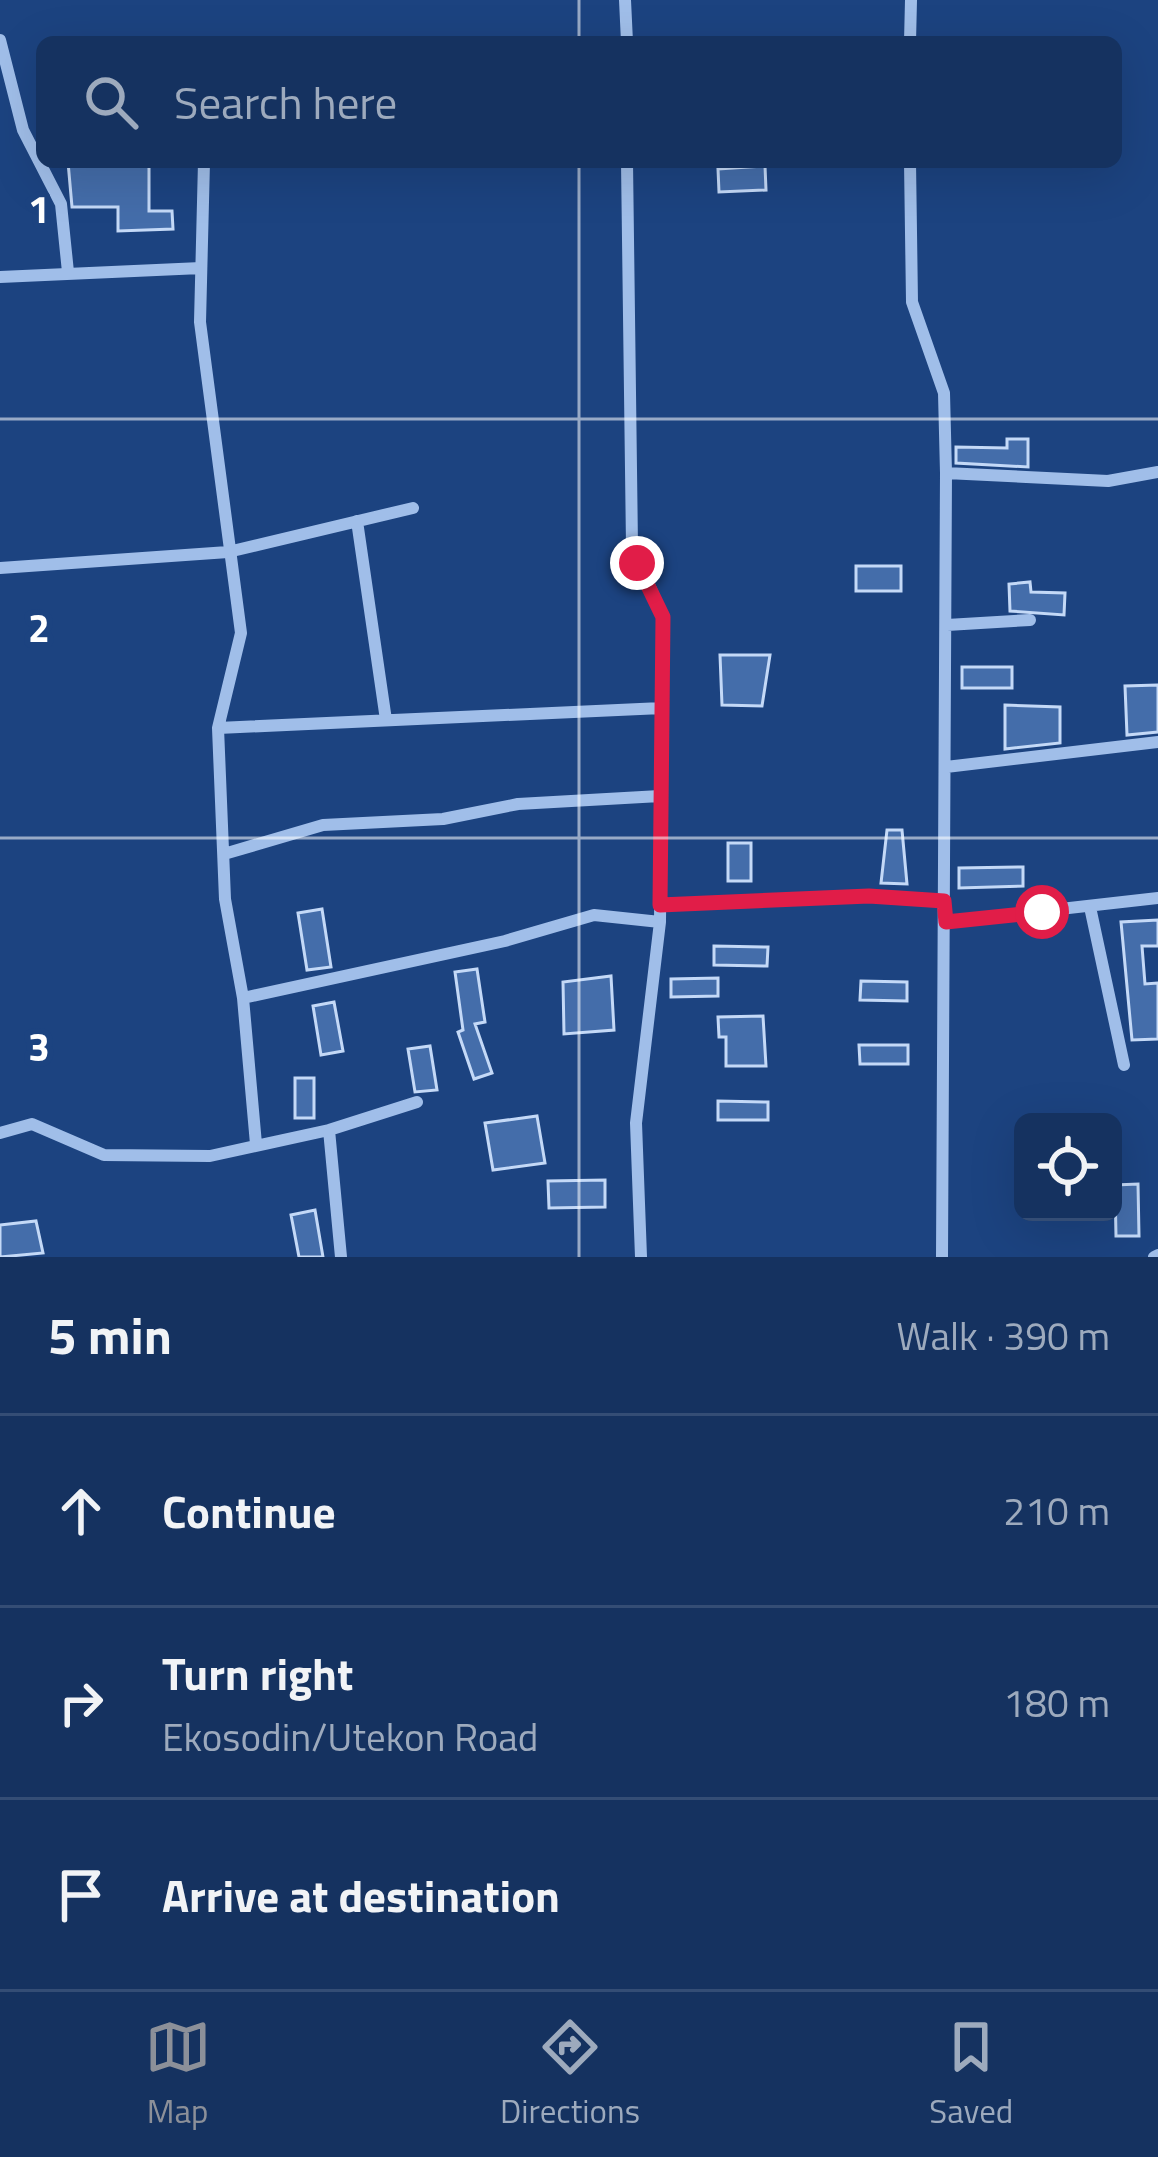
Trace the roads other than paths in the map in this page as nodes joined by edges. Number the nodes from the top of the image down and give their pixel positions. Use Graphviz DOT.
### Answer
graph roads {
  1 [pos="625,0"];
  2 [pos="911,0"];
  3 [pos="627,36"];
  4 [pos="910,36"];
  5 [pos="0,40"];
  6 [pos="36,155"];
  7 [pos="43,168"];
  8 [pos="204,168"];
  9 [pos="627,168"];
  10 [pos="910,168"];
  11 [pos="201,268"];
  12 [pos="68,272"];
  13 [pos="0,277"];
  14 [pos="1158,472"];
  15 [pos="946,473"];
  16 [pos="413,508"];
  17 [pos="357,521"];
  18 [pos="228,552"];
  19 [pos="0,568"];
  20 [pos="1030,620"];
  21 [pos="947,625"];
  22 [pos="662,708"];
  23 [pos="386,721"];
  24 [pos="218,728"];
  25 [pos="1158,742"];
  26 [pos="946,767"];
  27 [pos="660,796"];
  28 [pos="224,854"];
  29 [pos="1158,898"];
  30 [pos="944,901"];
  31 [pos="660,905"];
  32 [pos="1090,907"];
  33 [pos="660,922"];
  34 [pos="946,922"];
  35 [pos="243,998"];
  36 [pos="1124,1065"];
  37 [pos="417,1102"];
  38 [pos="329,1130"];
  39 [pos="0,1132"];
  40 [pos="256,1144"];
  41 [pos="341,1257"];
  42 [pos="641,1257"];
  43 [pos="942,1257"];
  1 -- 3 [label="street"];
  2 -- 4 [label="street"];
  5 -- 6 [label="street"];
  7 -- 12 [label="street"];
  8 -- 11 [label="street"];
  9 -- 22 [label="street"];
  10 -- 15 [label="street"];
  11 -- 12 [label="street"];
  11 -- 18 [label="street"];
  12 -- 13 [label="street"];
  14 -- 15 [label="street"];
  15 -- 21 [label="street"];
  16 -- 17 [label="street"];
  17 -- 18 [label="street"];
  17 -- 23 [label="street"];
  18 -- 19 [label="street"];
  18 -- 24 [label="street"];
  20 -- 21 [label="street"];
  21 -- 26 [label="street"];
  22 -- 23 [label="street"];
  22 -- 27 [label="street"];
  23 -- 24 [label="street"];
  24 -- 28 [label="street"];
  25 -- 26 [label="street"];
  26 -- 30 [label="street"];
  27 -- 28 [label="street"];
  27 -- 31 [label="street"];
  28 -- 35 [label="street"];
  29 -- 32 [label="street"];
  30 -- 31 [label="street"];
  30 -- 34 [label="street"];
  31 -- 33 [label="street"];
  32 -- 34 [label="street"];
  32 -- 36 [label="street"];
  33 -- 35 [label="street"];
  33 -- 42 [label="street"];
  34 -- 43 [label="street"];
  35 -- 40 [label="street"];
  37 -- 38 [label="street"];
  38 -- 40 [label="street"];
  38 -- 41 [label="street"];
  39 -- 40 [label="street"];
}
